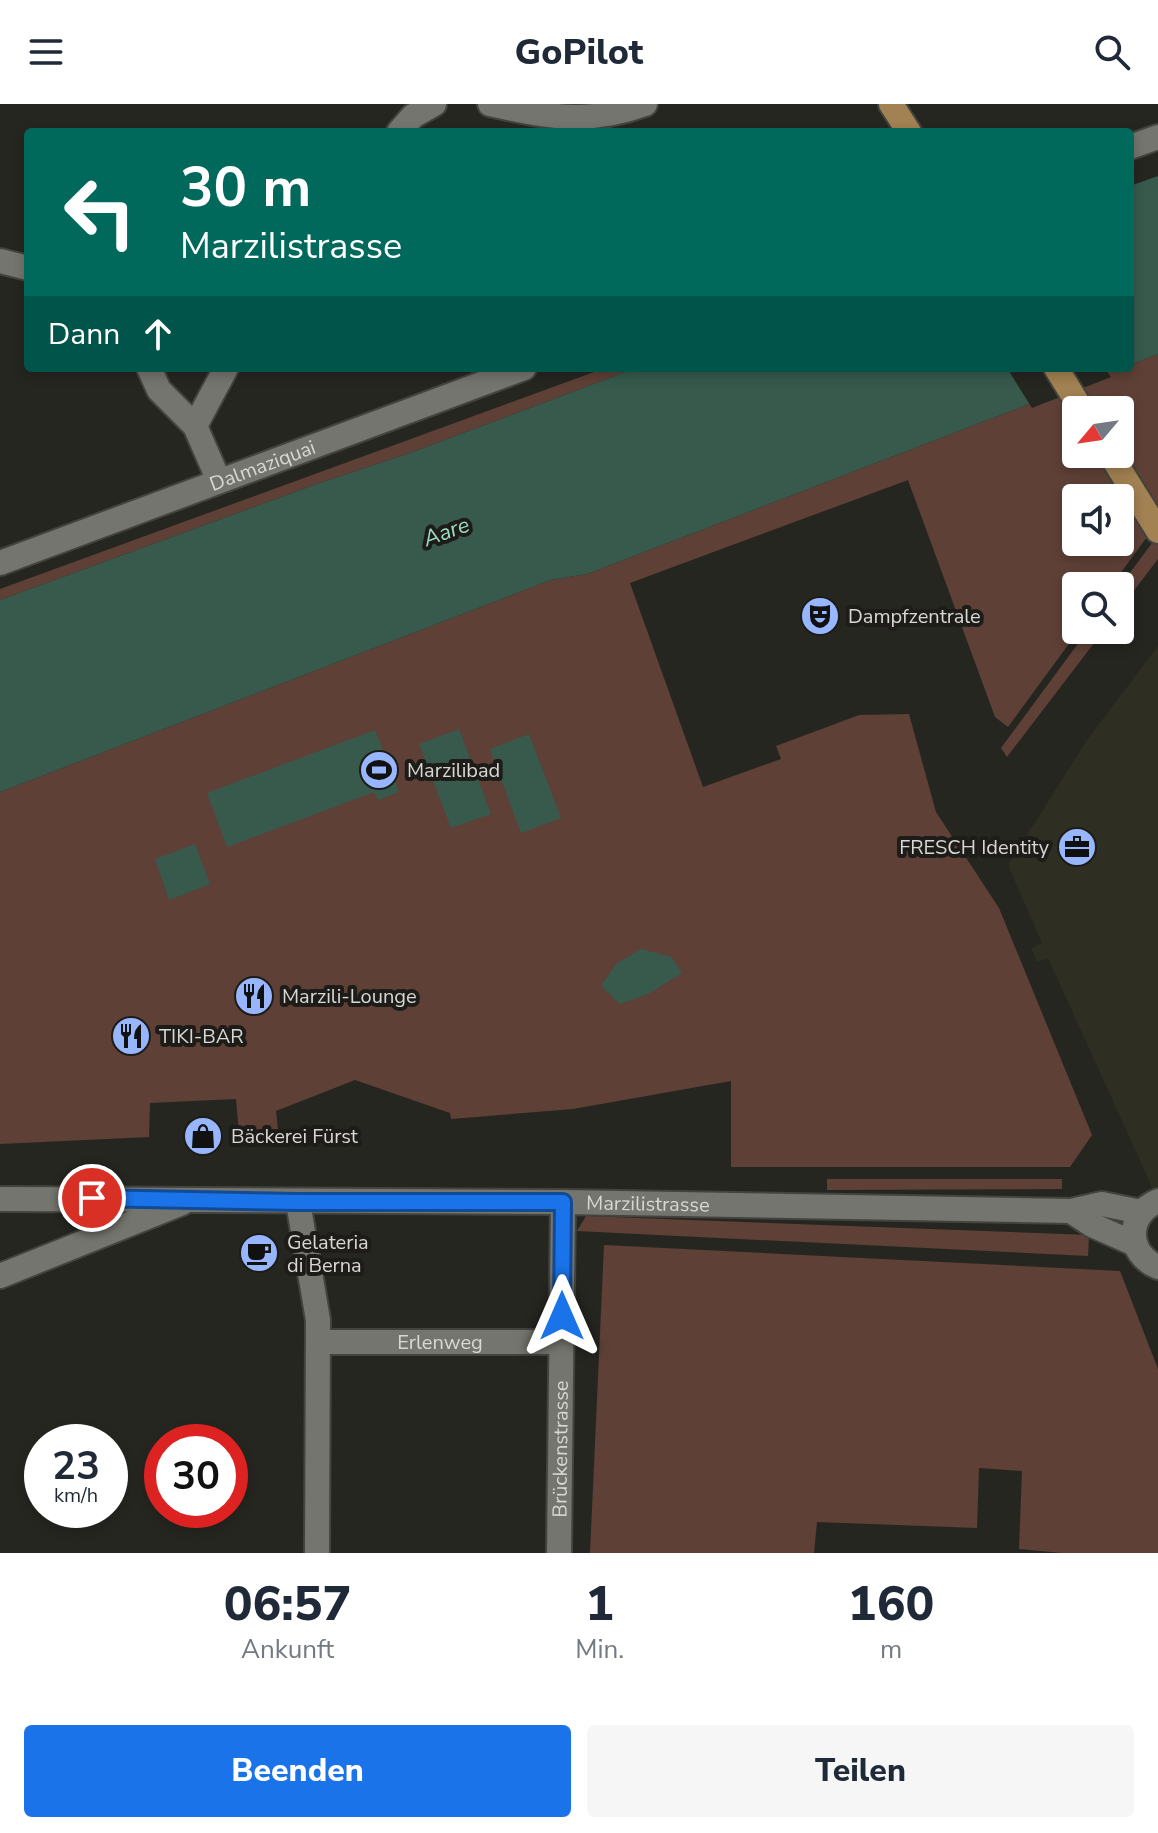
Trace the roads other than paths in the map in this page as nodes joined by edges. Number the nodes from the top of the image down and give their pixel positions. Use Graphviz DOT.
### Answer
graph roads {
  1 [pos="434,104"];
  2 [pos="490,104"];
  3 [pos="645,104"];
  4 [pos="891,104"];
  5 [pos="402,128"];
  6 [pos="906,128"];
  7 [pos="1158,137"];
  8 [pos="1134,146"];
  9 [pos="0,261"];
  10 [pos="24,267"];
  11 [pos="151,372"];
  12 [pos="224,372"];
  13 [pos="513,372"];
  14 [pos="1058,372"];
  15 [pos="1073,396"];
  16 [pos="195,426"];
  17 [pos="1119,468"];
  18 [pos="219,481"];
  19 [pos="1158,531"];
  20 [pos="0,563"];
  21 [pos="0,1199"];
  22 [pos="192,1199"];
  23 [pos="298,1202"];
  24 [pos="563,1202"];
  25 [pos="1150,1207"];
  26 [pos="1071,1211"];
  27 [pos="1135,1244"];
  28 [pos="1157,1268"];
  29 [pos="0,1276"];
  30 [pos="318,1342"];
  31 [pos="561,1342"];
  32 [pos="317,1553"];
  33 [pos="559,1553"];
  1 -- 5 [label="street"];
  2 -- 3 [label="street"];
  4 -- 6 [label="main road"];
  7 -- 8 [label="street"];
  9 -- 10 [label="street"];
  11 -- 16 [label="street"];
  12 -- 16 [label="street"];
  13 -- 18 [label="street, Dalmaziquai"];
  14 -- 15 [label="main road"];
  16 -- 18 [label="street"];
  17 -- 19 [label="main road"];
  18 -- 20 [label="street, Dalmaziquai"];
  21 -- 22 [label="street"];
  22 -- 23 [label="street, Marzilistrasse"];
  22 -- 29 [label="street, Marzilistrasse"];
  23 -- 24 [label="street, Marzilistrasse"];
  23 -- 30 [label="street"];
  24 -- 26 [label="street, Marzilistrasse"];
  24 -- 31 [label="street, Brückenstrasse"];
  25 -- 26 [label="street, Marzilistrasse"];
  25 -- 27 [label="street"];
  26 -- 27 [label="street, Marzilistrasse"];
  27 -- 28 [label="street"];
  30 -- 31 [label="street, Erlenweg"];
  30 -- 32 [label="street"];
  31 -- 33 [label="street, Brückenstrasse"];
}
